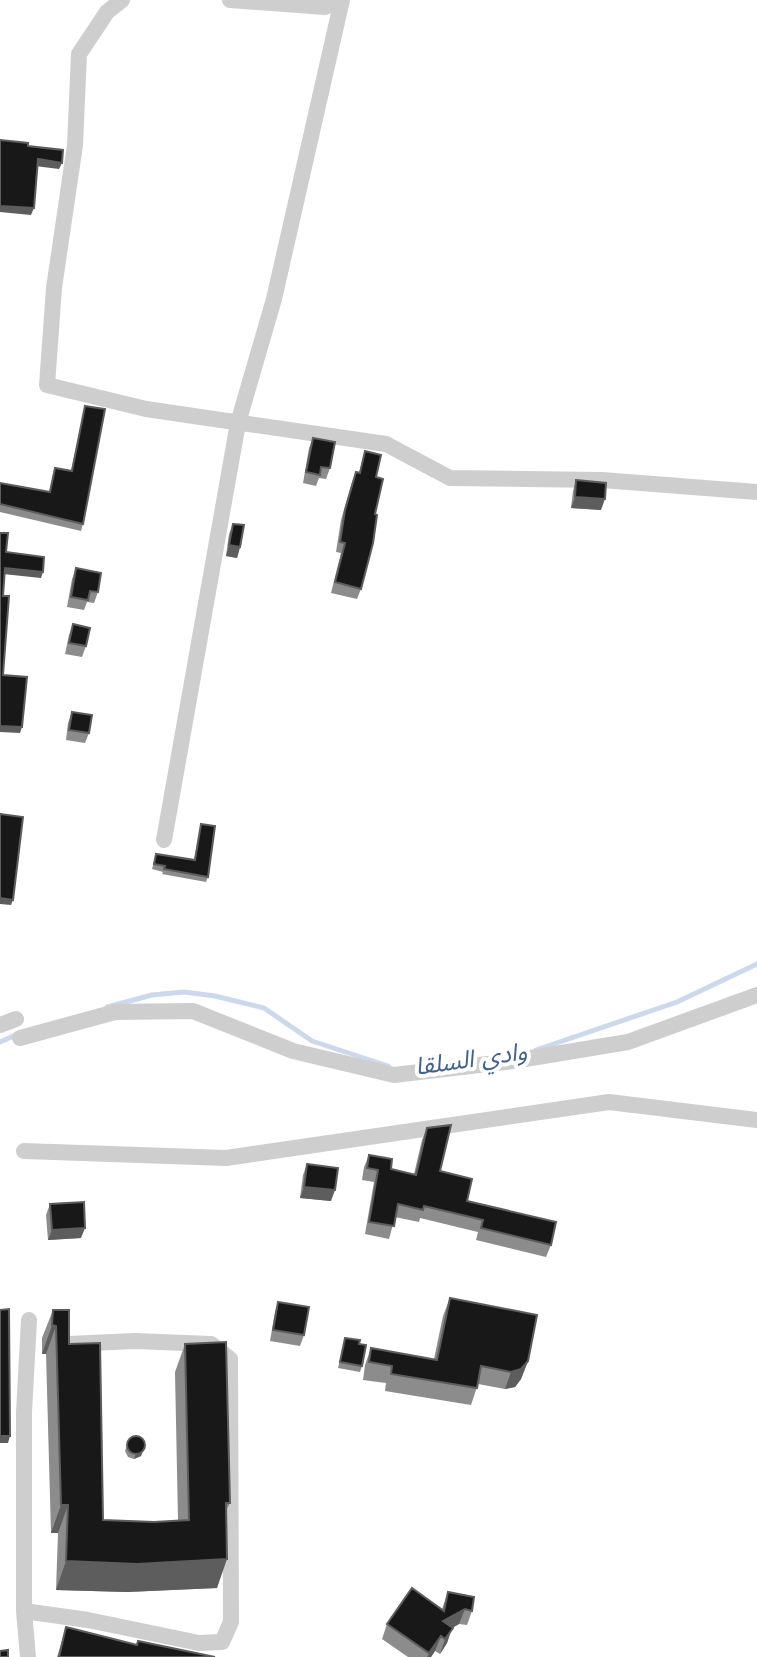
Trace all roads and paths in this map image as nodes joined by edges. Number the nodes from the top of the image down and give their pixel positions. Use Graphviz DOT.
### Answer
graph roads {
  1 [pos="122,0"];
  2 [pos="230,0"];
  3 [pos="341,0"];
  4 [pos="238,423"];
  5 [pos="757,492"];
  6 [pos="164,840"];
  7 [pos="757,995"];
  8 [pos="20,1038"];
  9 [pos="757,1120"];
  10 [pos="24,1151"];
  11 [pos="29,1320"];
  12 [pos="68,1344"];
  13 [pos="24,1611"];
  14 [pos="28,1657"];
  1 -- 4 [label="street"];
  2 -- 3 [label="street"];
  3 -- 4 [label="street"];
  4 -- 5 [label="street"];
  4 -- 6 [label="street"];
  7 -- 8 [label="street"];
  9 -- 10 [label="street"];
  11 -- 13 [label="street"];
  12 -- 13 [label="street"];
  13 -- 14 [label="street"];
}
